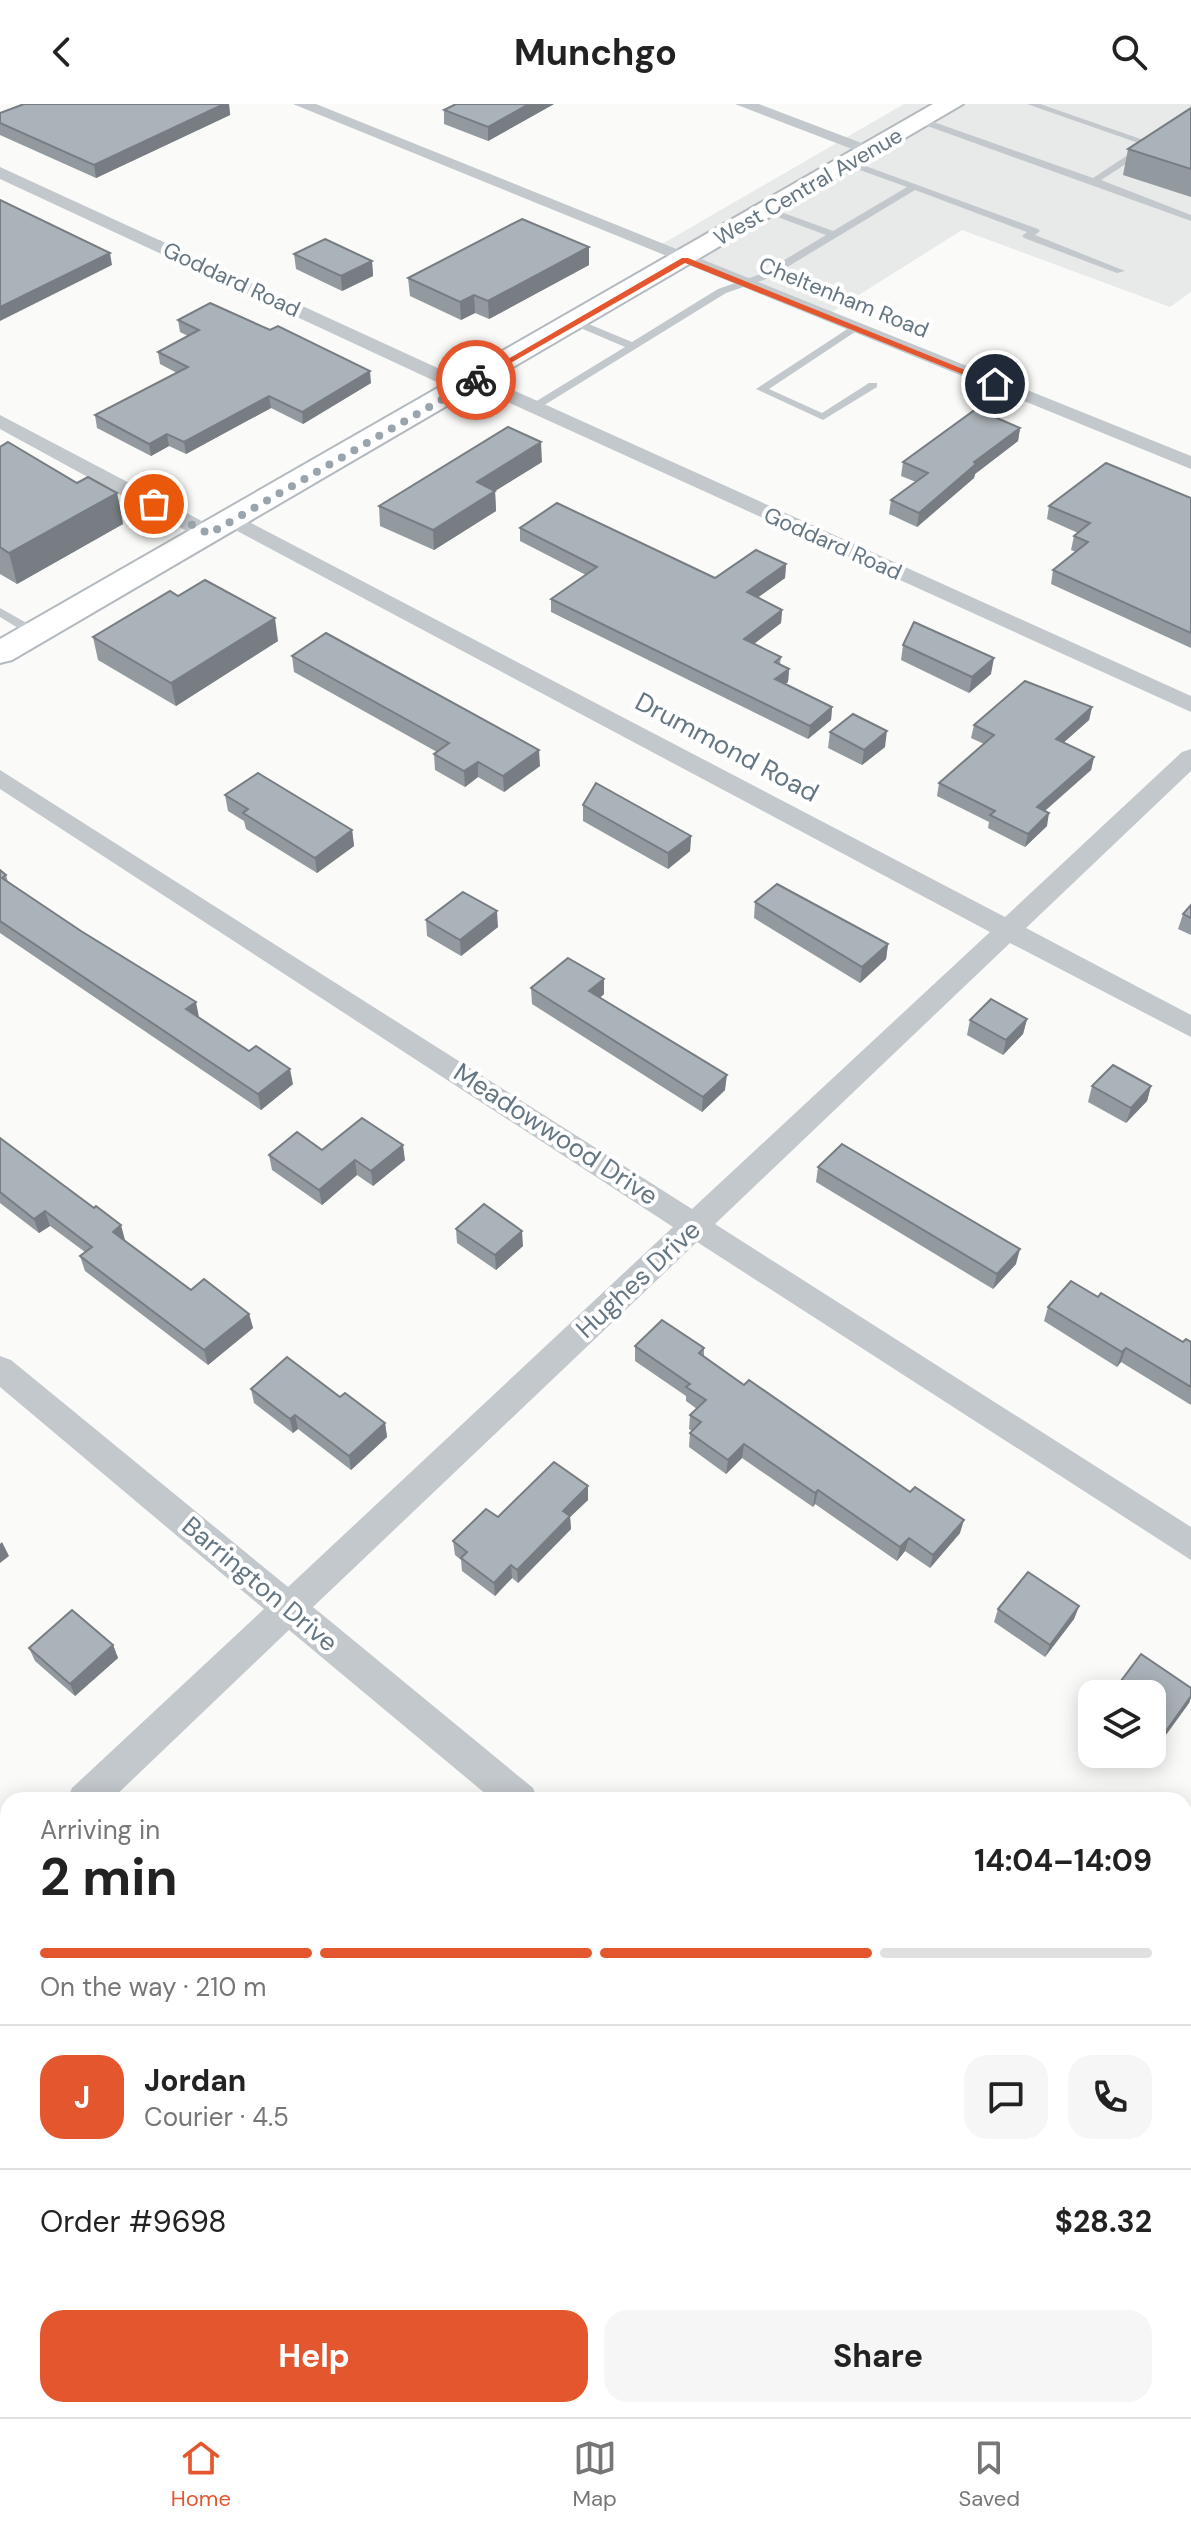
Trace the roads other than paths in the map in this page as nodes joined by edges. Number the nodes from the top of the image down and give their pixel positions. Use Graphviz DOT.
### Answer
graph roads {
  1 [pos="301,104"];
  2 [pos="743,104"];
  3 [pos="951,104"];
  4 [pos="1031,104"];
  5 [pos="922,121"];
  6 [pos="1160,137"];
  7 [pos="1150,144"];
  8 [pos="860,156"];
  9 [pos="0,172"];
  10 [pos="1094,181"];
  11 [pos="914,187"];
  12 [pos="767,210"];
  13 [pos="1191,218"];
  14 [pos="834,235"];
  15 [pos="685,260"];
  16 [pos="1120,271"];
  17 [pos="744,283"];
  18 [pos="575,322"];
  19 [pos="856,328"];
  20 [pos="632,346"];
  21 [pos="469,384"];
  22 [pos="873,385"];
  23 [pos="534,407"];
  24 [pos="0,421"];
  25 [pos="1191,463"];
  26 [pos="222,527"];
  27 [pos="0,612"];
  28 [pos="35,633"];
  29 [pos="0,653"];
  30 [pos="1191,705"];
  31 [pos="1191,757"];
  32 [pos="0,778"];
  33 [pos="1008,930"];
  34 [pos="1191,1027"];
  35 [pos="696,1224"];
  36 [pos="0,1369"];
  37 [pos="1191,1545"];
  38 [pos="289,1608"];
  39 [pos="94,1792"];
  40 [pos="510,1792"];
  1 -- 15 [label="street, Cheltenham Road"];
  2 -- 8 [label="street"];
  3 -- 5 [label="main road, West Central Avenue"];
  4 -- 7 [label="lane"];
  5 -- 8 [label="main road, West Central Avenue"];
  5 -- 10 [label="lane"];
  6 -- 7 [label="lane"];
  7 -- 10 [label="lane"];
  8 -- 11 [label="lane"];
  8 -- 12 [label="main road, West Central Avenue"];
  9 -- 21 [label="street, Goddard Road"];
  10 -- 13 [label="lane"];
  11 -- 14 [label="lane"];
  11 -- 16 [label="lane"];
  12 -- 14 [label="lane"];
  12 -- 15 [label="main road, West Central Avenue"];
  14 -- 17 [label="lane"];
  15 -- 17 [label="street, Cheltenham Road"];
  15 -- 18 [label="main road, West Central Avenue"];
  17 -- 19 [label="street, Cheltenham Road"];
  17 -- 20 [label="lane"];
  18 -- 20 [label="lane"];
  18 -- 21 [label="main road, West Central Avenue"];
  19 -- 22 [label="lane"];
  19 -- 25 [label="street, Cheltenham Road"];
  20 -- 23 [label="lane"];
  21 -- 23 [label="street, Goddard Road"];
  21 -- 26 [label="main road, West Central Avenue"];
  23 -- 30 [label="street, Goddard Road"];
  24 -- 26 [label="street, Drummond Road"];
  26 -- 28 [label="main road, West Central Avenue"];
  26 -- 33 [label="street, Drummond Road"];
  27 -- 28 [label="lane"];
  28 -- 29 [label="main road, West Central Avenue"];
  31 -- 33 [label="street, Hughes Drive"];
  32 -- 35 [label="street, Meadowwood Drive"];
  33 -- 34 [label="street, Drummond Road"];
  33 -- 35 [label="street, Hughes Drive"];
  35 -- 37 [label="street, Meadowwood Drive"];
  35 -- 38 [label="street, Hughes Drive"];
  36 -- 38 [label="street, Barrington Drive"];
  38 -- 39 [label="street, Hughes Drive"];
  38 -- 40 [label="street, Barrington Drive"];
}
